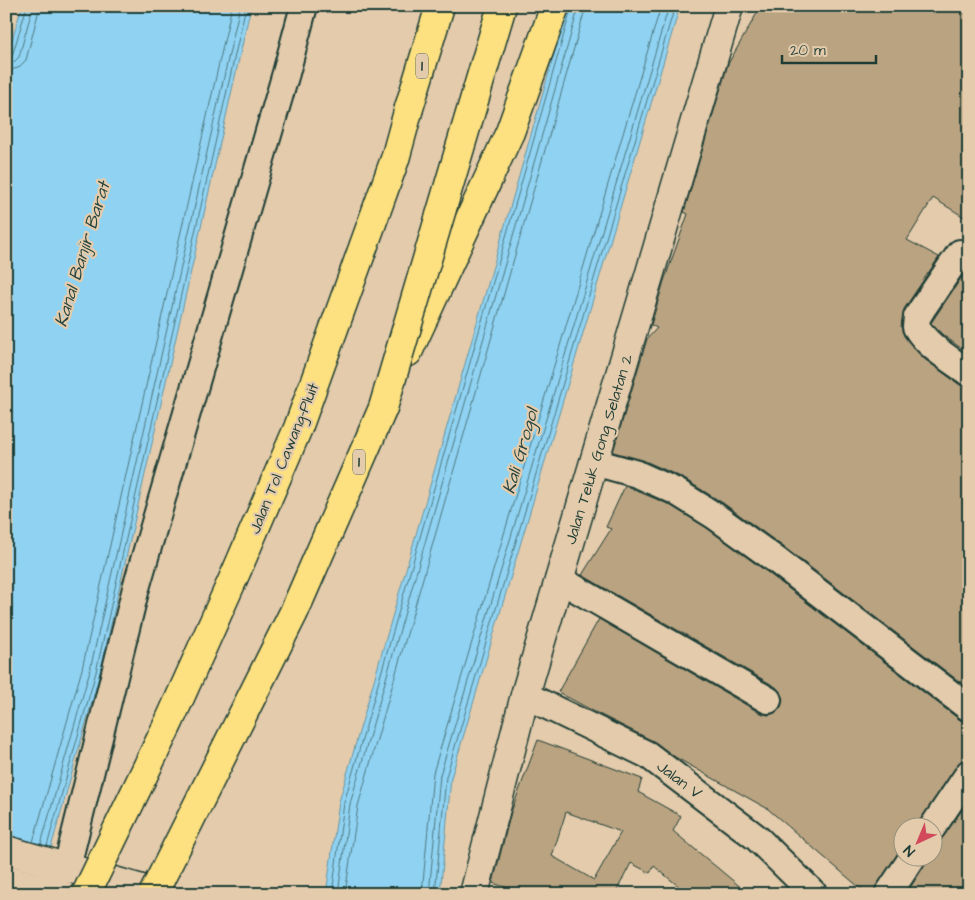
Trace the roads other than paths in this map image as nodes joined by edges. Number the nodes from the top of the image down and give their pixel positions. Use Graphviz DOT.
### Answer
graph roads {
  1 [pos="304,6"];
  2 [pos="502,6"];
  3 [pos="554,6"];
  4 [pos="729,6"];
  5 [pos="437,12"];
  6 [pos="960,253"];
  7 [pos="969,373"];
  8 [pos="383,408"];
  9 [pos="594,462"];
  10 [pos="560,579"];
  11 [pos="525,694"];
  12 [pos="768,700"];
  13 [pos="969,708"];
  14 [pos="969,773"];
  15 [pos="939,818"];
  16 [pos="6,850"];
  17 [pos="60,865"];
  18 [pos="905,868"];
  19 [pos="6,879"];
  20 [pos="133,890"];
  21 [pos="52,891"];
  22 [pos="86,894"];
  23 [pos="474,894"];
  24 [pos="814,894"];
  25 [pos="888,894"];
  1 -- 17 [label="street"];
  2 -- 8 [label="highway, 1, bridge"];
  3 -- 8 [label="highway, bridge"];
  4 -- 9 [label="street, Jalan Teluk Gong Selatan 2"];
  5 -- 22 [label="highway, Jalan Tol Cawang–Pluit / 1, bridge"];
  6 -- 7 [label="street"];
  8 -- 20 [label="highway, 1, bridge"];
  9 -- 10 [label="street, Jalan Teluk Gong Selatan 2"];
  9 -- 13 [label="street"];
  10 -- 11 [label="street, Jalan Teluk Gong Selatan 2"];
  10 -- 12 [label="street"];
  11 -- 23 [label="street, Jalan Teluk Gong Selatan 2"];
  11 -- 24 [label="street, Jalan V"];
  14 -- 15 [label="street"];
  16 -- 17 [label="street"];
  17 -- 20 [label="street"];
  18 -- 25 [label="street"];
  19 -- 21 [label="street"];
}
